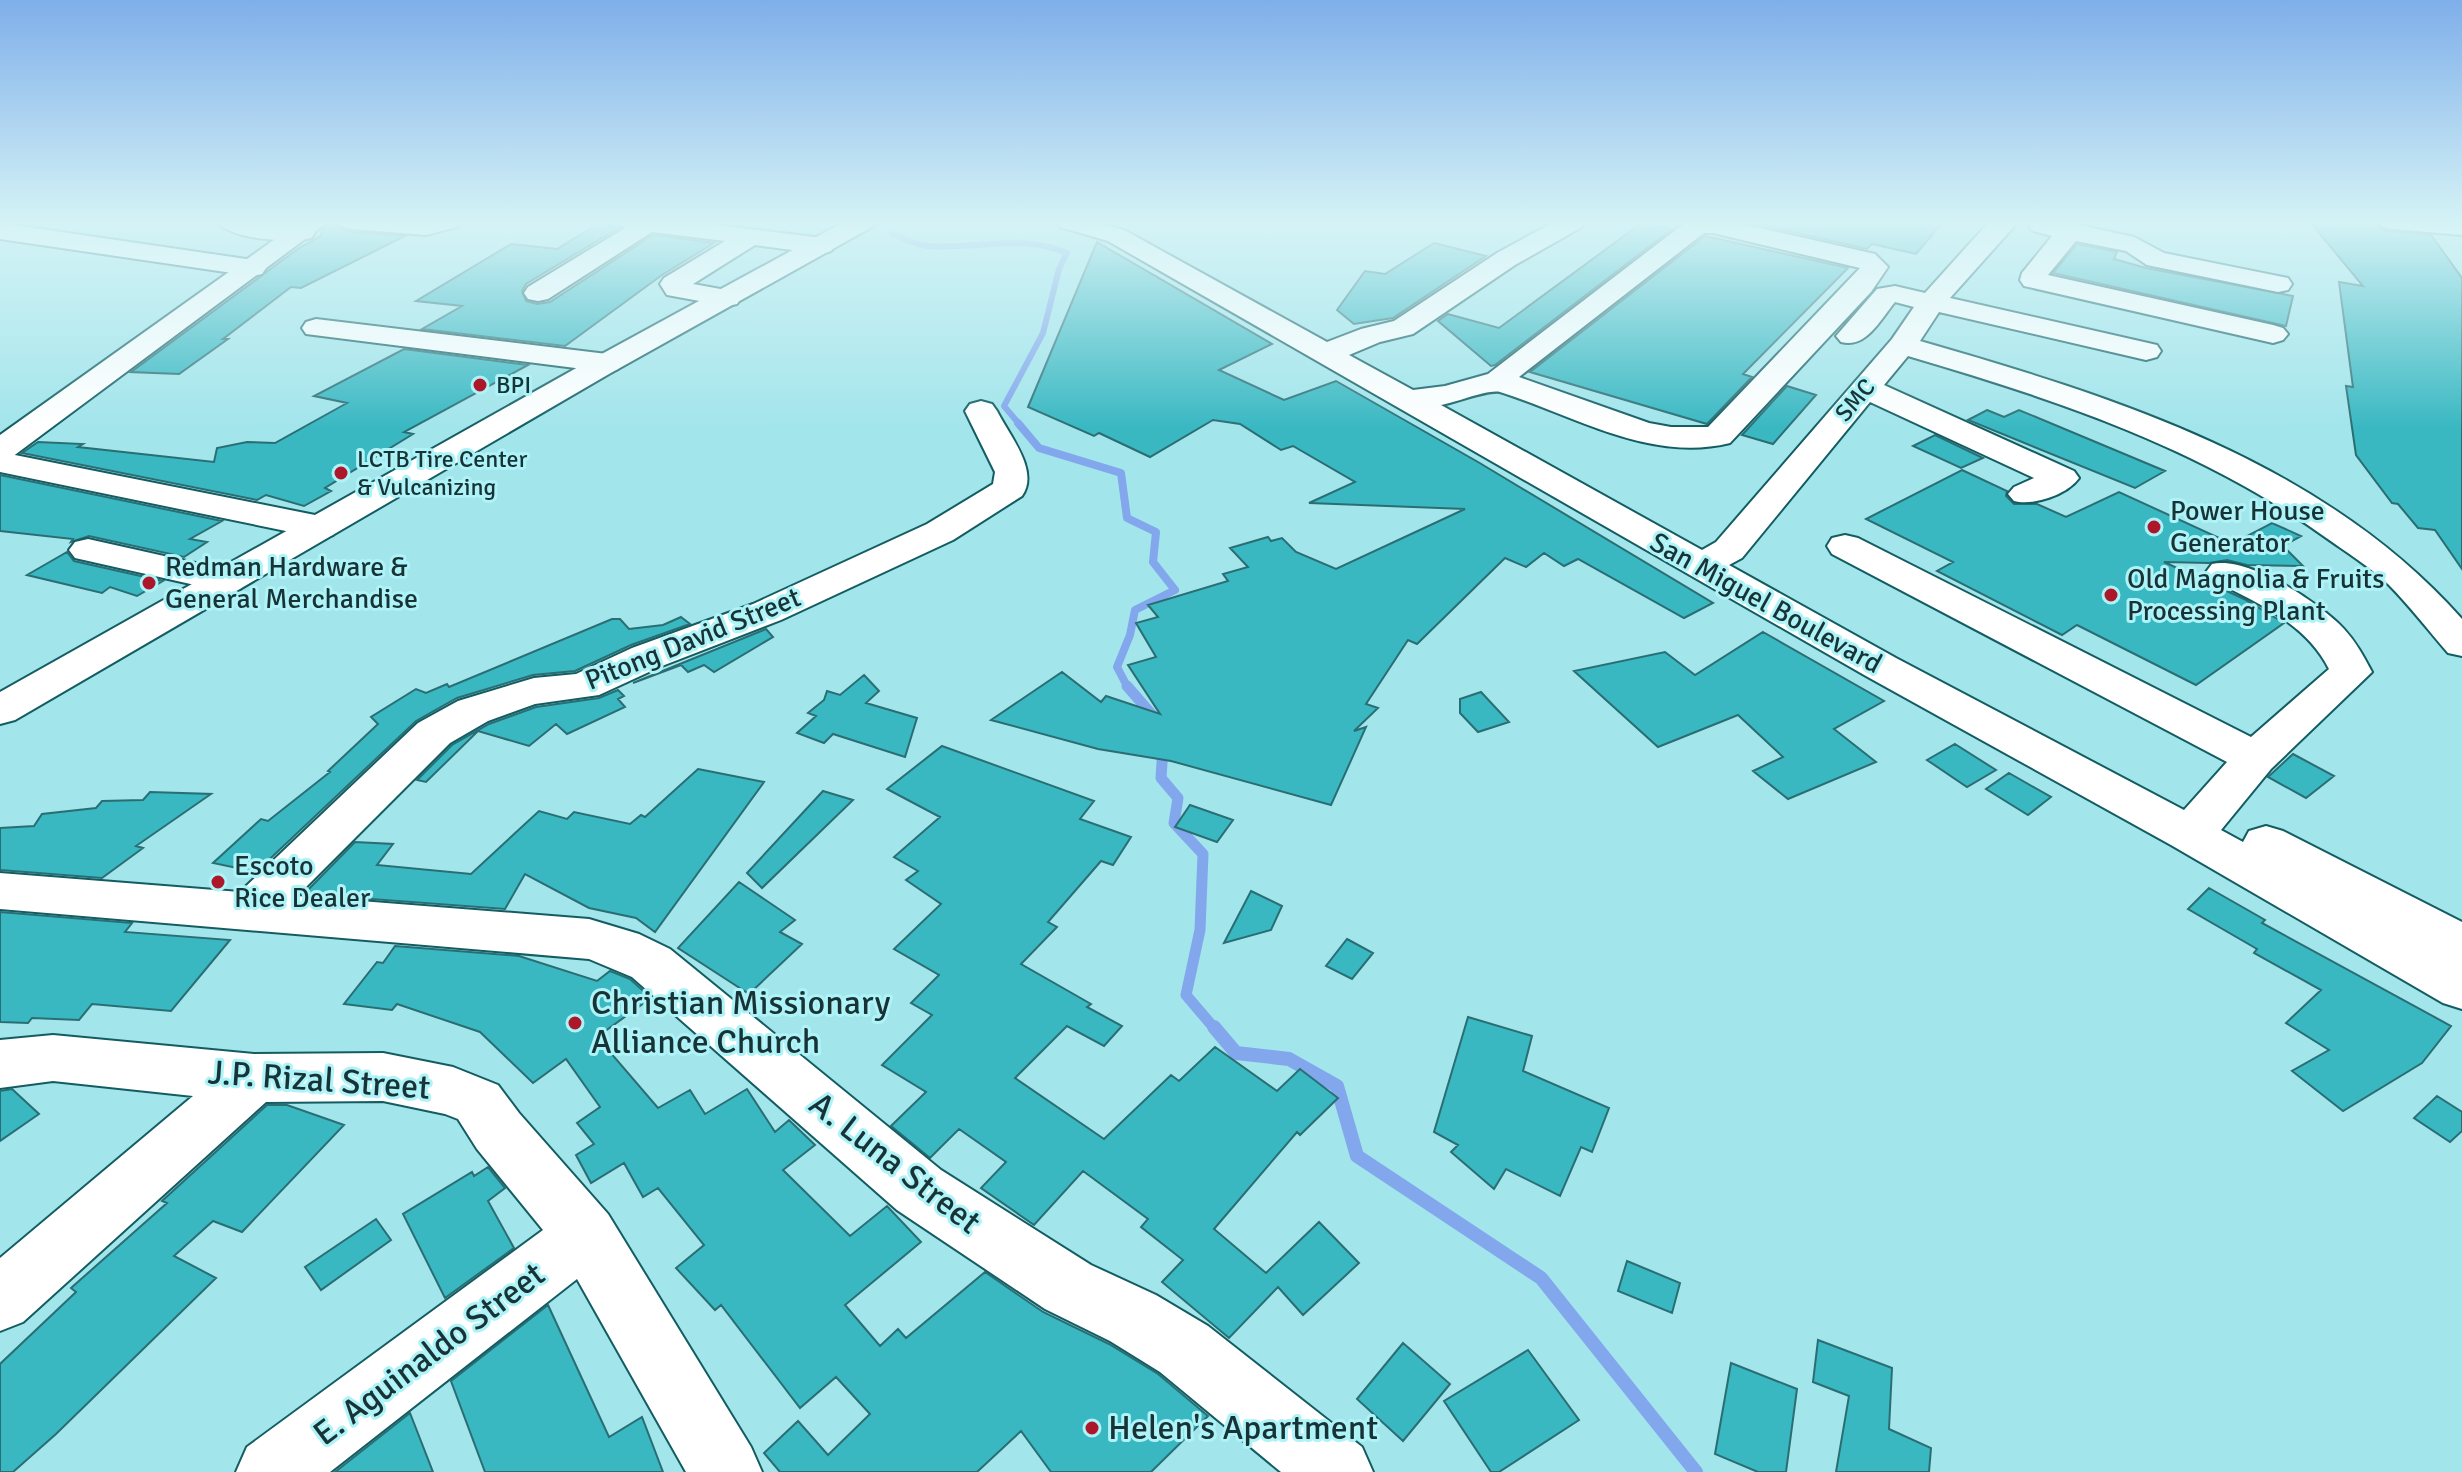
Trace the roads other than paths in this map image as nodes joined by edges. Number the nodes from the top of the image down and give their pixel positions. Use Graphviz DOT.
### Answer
graph roads {
  1 [pos="221,291"];
  2 [pos="541,291"];
  3 [pos="686,291"];
  4 [pos="740,291"];
  5 [pos="1231,291"];
  6 [pos="1235,291"];
  7 [pos="1459,291"];
  8 [pos="1613,291"];
  9 [pos="1857,291"];
  10 [pos="1943,291"];
  11 [pos="2081,291"];
  12 [pos="538,293"];
  13 [pos="727,298"];
  14 [pos="1248,299"];
  15 [pos="1932,302"];
  16 [pos="316,328"];
  17 [pos="2273,334"];
  18 [pos="1902,345"];
  19 [pos="1339,347"];
  20 [pos="2146,351"];
  21 [pos="1837,352"];
  22 [pos="607,363"];
  23 [pos="1512,385"];
  24 [pos="1865,388"];
  25 [pos="1440,404"];
  26 [pos="981,411"];
  27 [pos="0,450"];
  28 [pos="0,462"];
  29 [pos="2026,494"];
  30 [pos="320,527"];
  31 [pos="1845,546"];
  32 [pos="88,550"];
  33 [pos="1715,558"];
  34 [pos="2225,572"];
  35 [pos="226,581"];
  36 [pos="2462,644"];
  37 [pos="0,710"];
  38 [pos="2255,758"];
  39 [pos="2199,823"];
  40 [pos="0,891"];
  41 [pos="252,910"];
  42 [pos="2462,946"];
  43 [pos="2462,988"];
  44 [pos="0,1064"];
  45 [pos="254,1078"];
  46 [pos="586,1235"];
  47 [pos="0,1300"];
  48 [pos="272,1472"];
  49 [pos="726,1472"];
  50 [pos="1337,1472"];
  1 -- 27 [label="main road"];
  2 -- 12 [label="main road"];
  3 -- 13 [label="main road"];
  4 -- 13 [label="main road"];
  5 -- 14 [label="main road, San Miguel Boulevard"];
  6 -- 14 [label="main road, San Miguel Boulevard"];
  7 -- 19 [label="main road"];
  8 -- 23 [label="main road"];
  9 -- 23 [label="main road"];
  10 -- 15 [label="main road, SMC"];
  11 -- 17 [label="main road"];
  13 -- 22 [label="main road"];
  14 -- 19 [label="main road, San Miguel Boulevard"];
  15 -- 18 [label="main road, SMC"];
  15 -- 20 [label="main road"];
  15 -- 21 [label="main road"];
  16 -- 22 [label="main road"];
  18 -- 24 [label="main road, SMC"];
  18 -- 36 [label="main road"];
  19 -- 25 [label="main road, San Miguel Boulevard"];
  22 -- 30 [label="main road"];
  23 -- 25 [label="main road"];
  24 -- 29 [label="main road"];
  24 -- 33 [label="main road, SMC"];
  25 -- 33 [label="main road, San Miguel Boulevard"];
  26 -- 41 [label="main road, Pitong David Street"];
  28 -- 30 [label="main road"];
  30 -- 35 [label="main road"];
  31 -- 38 [label="main road"];
  32 -- 35 [label="main road"];
  33 -- 39 [label="main road, San Miguel Boulevard"];
  34 -- 38 [label="main road"];
  35 -- 37 [label="main road"];
  38 -- 39 [label="main road"];
  39 -- 42 [label="main road, San Miguel Boulevard"];
  39 -- 43 [label="main road, San Miguel Boulevard"];
  40 -- 41 [label="main road, A. Luna Street"];
  41 -- 50 [label="main road, A. Luna Street"];
  44 -- 45 [label="main road, J.P. Rizal Street"];
  45 -- 46 [label="main road, J.P. Rizal Street"];
  45 -- 47 [label="main road"];
  46 -- 48 [label="main road, E. Aguinaldo Street"];
  46 -- 49 [label="main road, J.P. Rizal Street"];
}
